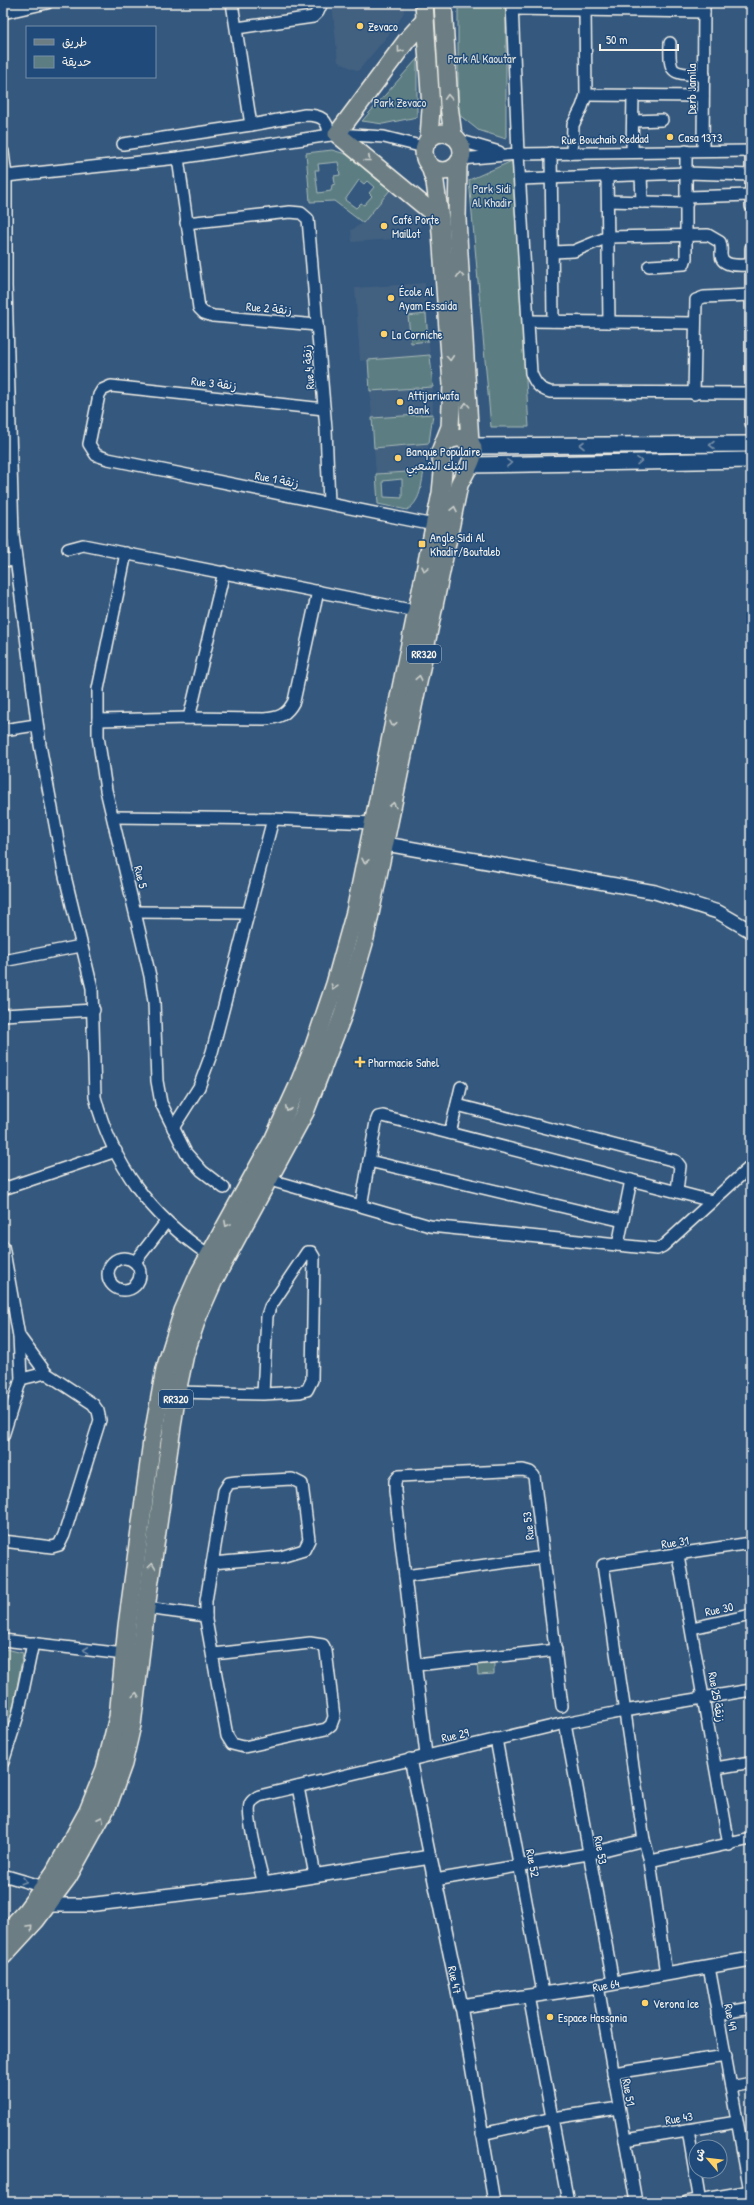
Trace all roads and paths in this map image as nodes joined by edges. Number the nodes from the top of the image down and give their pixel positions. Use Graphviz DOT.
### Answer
graph roads {
  1 [pos="47,3"];
  2 [pos="232,3"];
  3 [pos="322,3"];
  4 [pos="424,3"];
  5 [pos="443,3"];
  6 [pos="512,6"];
  7 [pos="585,7"];
  8 [pos="660,7"];
  9 [pos="704,8"];
  10 [pos="3,13"];
  11 [pos="425,20"];
  12 [pos="237,28"];
  13 [pos="670,43"];
  14 [pos="704,75"];
  15 [pos="586,95"];
  16 [pos="633,95"];
  17 [pos="704,96"];
  18 [pos="662,120"];
  19 [pos="633,121"];
  20 [pos="250,125"];
  21 [pos="333,135"];
  22 [pos="455,138"];
  23 [pos="427,143"];
  24 [pos="123,144"];
  25 [pos="686,151"];
  26 [pos="703,151"];
  27 [pos="751,151"];
  28 [pos="3,152"];
  29 [pos="632,152"];
  30 [pos="551,153"];
  31 [pos="572,153"];
  32 [pos="513,154"];
  33 [pos="178,158"];
  34 [pos="459,162"];
  35 [pos="430,167"];
  36 [pos="641,174"];
  37 [pos="686,174"];
  38 [pos="607,175"];
  39 [pos="6,176"];
  40 [pos="751,176"];
  41 [pos="553,177"];
  42 [pos="520,179"];
  43 [pos="751,195"];
  44 [pos="687,200"];
  45 [pos="608,201"];
  46 [pos="642,202"];
  47 [pos="751,206"];
  48 [pos="440,219"];
  49 [pos="186,223"];
  50 [pos="687,236"];
  51 [pos="608,237"];
  52 [pos="751,248"];
  53 [pos="553,252"];
  54 [pos="649,266"];
  55 [pos="751,266"];
  56 [pos="750,295"];
  57 [pos="553,321"];
  58 [pos="751,321"];
  59 [pos="529,322"];
  60 [pos="609,322"];
  61 [pos="694,323"];
  62 [pos="317,325"];
  63 [pos="751,393"];
  64 [pos="694,394"];
  65 [pos="324,409"];
  66 [pos="751,423"];
  67 [pos="445,443"];
  68 [pos="751,444"];
  69 [pos="470,445"];
  70 [pos="751,460"];
  71 [pos="115,461"];
  72 [pos="442,462"];
  73 [pos="469,466"];
  74 [pos="329,503"];
  75 [pos="434,525"];
  76 [pos="8,535"];
  77 [pos="68,549"];
  78 [pos="126,553"];
  79 [pos="3,560"];
  80 [pos="16,561"];
  81 [pos="224,572"];
  82 [pos="318,591"];
  83 [pos="416,611"];
  84 [pos="190,718"];
  85 [pos="98,720"];
  86 [pos="36,725"];
  87 [pos="3,730"];
  88 [pos="113,817"];
  89 [pos="273,819"];
  90 [pos="374,823"];
  91 [pos="386,844"];
  92 [pos="136,912"];
  93 [pos="248,913"];
  94 [pos="751,931"];
  95 [pos="81,946"];
  96 [pos="3,961"];
  97 [pos="94,1010"];
  98 [pos="3,1015"];
  99 [pos="461,1087"];
  100 [pos="456,1105"];
  101 [pos="173,1128"];
  102 [pos="450,1133"];
  103 [pos="116,1151"];
  104 [pos="369,1161"];
  105 [pos="751,1166"];
  106 [pos="270,1180"];
  107 [pos="631,1180"];
  108 [pos="224,1188"];
  109 [pos="3,1189"];
  110 [pos="677,1192"];
  111 [pos="712,1201"];
  112 [pos="361,1206"];
  113 [pos="623,1221"];
  114 [pos="166,1222"];
  115 [pos="618,1245"];
  116 [pos="3,1246"];
  117 [pos="209,1255"];
  118 [pos="135,1262"];
  119 [pos="19,1336"];
  120 [pos="46,1373"];
  121 [pos="20,1379"];
  122 [pos="177,1392"];
  123 [pos="263,1394"];
  124 [pos="3,1436"];
  125 [pos="3,1541"];
  126 [pos="751,1544"];
  127 [pos="678,1555"];
  128 [pos="544,1557"];
  129 [pos="212,1563"];
  130 [pos="405,1576"];
  131 [pos="146,1604"];
  132 [pos="206,1612"];
  133 [pos="751,1616"];
  134 [pos="692,1628"];
  135 [pos="3,1640"];
  136 [pos="33,1643"];
  137 [pos="556,1650"];
  138 [pos="124,1654"];
  139 [pos="214,1654"];
  140 [pos="416,1665"];
  141 [pos="751,1690"];
  142 [pos="703,1698"];
  143 [pos="562,1706"];
  144 [pos="624,1710"];
  145 [pos="565,1723"];
  146 [pos="496,1739"];
  147 [pos="426,1755"];
  148 [pos="410,1759"];
  149 [pos="3,1762"];
  150 [pos="751,1762"];
  151 [pos="716,1768"];
  152 [pos="298,1787"];
  153 [pos="751,1839"];
  154 [pos="644,1840"];
  155 [pos="729,1845"];
  156 [pos="588,1854"];
  157 [pos="430,1857"];
  158 [pos="650,1861"];
  159 [pos="520,1865"];
  160 [pos="3,1875"];
  161 [pos="315,1875"];
  162 [pos="435,1880"];
  163 [pos="264,1884"];
  164 [pos="44,1887"];
  165 [pos="48,1905"];
  166 [pos="3,1936"];
  167 [pos="3,1956"];
  168 [pos="751,1959"];
  169 [pos="709,1967"];
  170 [pos="666,1974"];
  171 [pos="613,1982"];
  172 [pos="598,1986"];
  173 [pos="543,1993"];
  174 [pos="529,1996"];
  175 [pos="461,2006"];
  176 [pos="751,2008"];
  177 [pos="717,2014"];
  178 [pos="726,2056"];
  179 [pos="613,2073"];
  180 [pos="751,2083"];
  181 [pos="731,2087"];
  182 [pos="619,2108"];
  183 [pos="553,2118"];
  184 [pos="737,2122"];
  185 [pos="688,2130"];
  186 [pos="482,2134"];
  187 [pos="625,2140"];
  188 [pos="750,2191"];
  189 [pos="700,2201"];
  190 [pos="494,2202"];
  191 [pos="568,2202"];
  192 [pos="636,2202"];
  193 [pos="687,2202"];
  1 -- 10 [label="street"];
  2 -- 12 [label="street"];
  3 -- 12 [label="street"];
  4 -- 11 [label="main road, RR320"];
  22 -- 5 [label="main road, RR320, one-way"];
  6 -- 7 [label="street"];
  6 -- 32 [label="street"];
  7 -- 8 [label="street"];
  7 -- 15 [label="street"];
  8 -- 9 [label="street"];
  9 -- 14 [label="street, Derb Jamila"];
  11 -- 21 [label="main road, one-way"];
  11 -- 23 [label="main road, RR320"];
  12 -- 20 [label="street"];
  13 -- 14 [label="street"];
  14 -- 17 [label="street, Derb Jamila"];
  15 -- 16 [label="street"];
  15 -- 31 [label="street"];
  16 -- 17 [label="street"];
  16 -- 19 [label="street"];
  17 -- 26 [label="street, Derb Jamila"];
  18 -- 19 [label="street"];
  19 -- 29 [label="street"];
  20 -- 21 [label="street"];
  20 -- 24 [label="street"];
  21 -- 23 [label="street"];
  21 -- 33 [label="street"];
  21 -- 48 [label="main road, one-way"];
  22 -- 23 [label="main road"];
  22 -- 32 [label="street, Rue Bouchaib Reddad"];
  22 -- 34 [label="main road, RR320"];
  23 -- 35 [label="main road, RR320"];
  25 -- 26 [label="street, Rue Bouchaib Reddad"];
  25 -- 29 [label="street, Rue Bouchaib Reddad"];
  25 -- 37 [label="street"];
  26 -- 27 [label="street, Rue Bouchaib Reddad"];
  27 -- 40 [label="street"];
  28 -- 39 [label="street"];
  29 -- 31 [label="street, Rue Bouchaib Reddad"];
  30 -- 31 [label="street, Rue Bouchaib Reddad"];
  30 -- 32 [label="street, Rue Bouchaib Reddad"];
  30 -- 41 [label="street"];
  32 -- 34 [label="street, Rue Bouchaib Reddad"];
  32 -- 42 [label="street"];
  33 -- 39 [label="street"];
  33 -- 49 [label="street"];
  34 -- 35 [label="main road"];
  69 -- 34 [label="main road, RR320, one-way"];
  35 -- 48 [label="main road, RR320"];
  36 -- 37 [label="street"];
  36 -- 38 [label="street"];
  36 -- 46 [label="street"];
  37 -- 40 [label="street"];
  37 -- 44 [label="street"];
  38 -- 41 [label="street"];
  38 -- 45 [label="street"];
  39 -- 76 [label="street"];
  40 -- 43 [label="street"];
  41 -- 42 [label="street"];
  41 -- 53 [label="street"];
  42 -- 59 [label="street"];
  43 -- 44 [label="street"];
  43 -- 47 [label="street"];
  44 -- 46 [label="street"];
  44 -- 50 [label="street"];
  45 -- 46 [label="street"];
  45 -- 51 [label="street"];
  48 -- 67 [label="main road, RR320, one-way"];
  49 -- 62 [label="street, Rue 2 زنقة"];
  49 -- 62 [label="street, Rue 4 زنقة"];
  50 -- 51 [label="street"];
  50 -- 54 [label="street"];
  50 -- 55 [label="street"];
  51 -- 53 [label="street"];
  51 -- 60 [label="street"];
  52 -- 55 [label="street"];
  53 -- 57 [label="street"];
  55 -- 56 [label="street"];
  56 -- 58 [label="street"];
  56 -- 61 [label="street"];
  57 -- 59 [label="street"];
  57 -- 60 [label="street"];
  58 -- 63 [label="street"];
  59 -- 64 [label="street"];
  60 -- 61 [label="street"];
  61 -- 64 [label="street"];
  62 -- 65 [label="street, Rue 4 زنقة"];
  63 -- 64 [label="street"];
  63 -- 66 [label="street"];
  65 -- 71 [label="street, Rue 3 زنقة"];
  65 -- 74 [label="street, Rue 4 زنقة"];
  67 -- 69 [label="main road"];
  67 -- 72 [label="main road, RR320"];
  68 -- 69 [label="main road, one-way"];
  69 -- 73 [label="main road, RR320"];
  73 -- 70 [label="main road, one-way"];
  71 -- 74 [label="street, Rue 1 زنقة"];
  72 -- 73 [label="main road"];
  72 -- 75 [label="main road, RR320"];
  91 -- 73 [label="main road, RR320, one-way"];
  74 -- 75 [label="street, Rue 1 زنقة"];
  75 -- 83 [label="main road, RR320, one-way"];
  76 -- 80 [label="street"];
  77 -- 78 [label="street"];
  78 -- 81 [label="street"];
  78 -- 85 [label="street, Rue 5"];
  79 -- 80 [label="street"];
  80 -- 86 [label="street"];
  81 -- 82 [label="street"];
  81 -- 84 [label="street"];
  82 -- 83 [label="street"];
  82 -- 84 [label="street"];
  83 -- 90 [label="main road, RR320, one-way"];
  84 -- 85 [label="street"];
  85 -- 88 [label="street, Rue 5"];
  86 -- 87 [label="street"];
  86 -- 95 [label="street"];
  88 -- 89 [label="street"];
  88 -- 92 [label="street, Rue 5"];
  89 -- 90 [label="street"];
  89 -- 93 [label="street"];
  90 -- 117 [label="main road, RR320, one-way"];
  91 -- 94 [label="street"];
  91 -- 106 [label="main road, RR320"];
  92 -- 93 [label="street"];
  92 -- 101 [label="street, Rue 5"];
  93 -- 101 [label="street"];
  95 -- 96 [label="street"];
  95 -- 97 [label="street"];
  97 -- 98 [label="street"];
  97 -- 103 [label="street"];
  99 -- 100 [label="street"];
  100 -- 102 [label="street"];
  100 -- 110 [label="street"];
  101 -- 108 [label="street, Rue 5"];
  102 -- 104 [label="street"];
  102 -- 107 [label="street"];
  103 -- 109 [label="street"];
  103 -- 114 [label="street"];
  104 -- 112 [label="street"];
  104 -- 113 [label="street"];
  105 -- 111 [label="street"];
  106 -- 112 [label="street"];
  106 -- 122 [label="main road, RR320"];
  107 -- 110 [label="street"];
  107 -- 113 [label="street"];
  110 -- 111 [label="street"];
  111 -- 115 [label="street"];
  112 -- 115 [label="street"];
  113 -- 115 [label="street"];
  114 -- 117 [label="street"];
  114 -- 118 [label="street"];
  116 -- 119 [label="street"];
  117 -- 138 [label="main road, RR320"];
  119 -- 120 [label="street"];
  119 -- 121 [label="street"];
  120 -- 121 [label="street"];
  120 -- 125 [label="street"];
  121 -- 124 [label="street"];
  122 -- 123 [label="street"];
  131 -- 122 [label="main road, RR320, one-way"];
  123 -- 123 [label="street"];
  126 -- 127 [label="street, Rue 31"];
  127 -- 134 [label="street, Rue 25 زنقة"];
  127 -- 144 [label="street, Rue 31"];
  128 -- 130 [label="street"];
  128 -- 130 [label="street, Rue 53"];
  128 -- 137 [label="street, Rue 53"];
  129 -- 129 [label="street"];
  129 -- 132 [label="street"];
  130 -- 140 [label="street"];
  131 -- 132 [label="street"];
  165 -- 131 [label="main road, RR320, one-way"];
  132 -- 139 [label="street"];
  133 -- 134 [label="street, Rue 30"];
  134 -- 142 [label="street, Rue 25 زنقة"];
  135 -- 136 [label="street"];
  138 -- 136 [label="street, one-way"];
  136 -- 149 [label="street"];
  137 -- 140 [label="street"];
  137 -- 143 [label="street, Rue 53"];
  138 -- 164 [label="main road, RR320"];
  139 -- 139 [label="street"];
  140 -- 147 [label="street"];
  141 -- 142 [label="street, Rue 29"];
  142 -- 144 [label="street, Rue 29"];
  142 -- 151 [label="street, Rue 25 زنقة"];
  144 -- 145 [label="street, Rue 29"];
  144 -- 154 [label="street"];
  145 -- 146 [label="street, Rue 29"];
  145 -- 156 [label="street, Rue 53"];
  146 -- 147 [label="street, Rue 29"];
  146 -- 159 [label="street, Rue 52"];
  147 -- 148 [label="street, Rue 29"];
  148 -- 152 [label="street, Rue 29"];
  148 -- 157 [label="street, Rue 47"];
  150 -- 151 [label="street"];
  151 -- 155 [label="street, Rue 25 زنقة"];
  152 -- 161 [label="street"];
  152 -- 163 [label="street, Rue 29"];
  153 -- 155 [label="street"];
  154 -- 156 [label="street"];
  154 -- 158 [label="street"];
  155 -- 158 [label="street"];
  156 -- 159 [label="street"];
  156 -- 171 [label="street, Rue 53"];
  157 -- 161 [label="street"];
  157 -- 162 [label="street, Rue 47"];
  158 -- 170 [label="street"];
  159 -- 162 [label="street"];
  159 -- 173 [label="street, Rue 52"];
  160 -- 164 [label="street, one-way"];
  161 -- 163 [label="street"];
  162 -- 175 [label="street, Rue 47"];
  163 -- 165 [label="street"];
  164 -- 166 [label="main road, RR320"];
  167 -- 165 [label="main road, RR320, one-way"];
  168 -- 169 [label="street, Rue 64"];
  169 -- 170 [label="street, Rue 64"];
  169 -- 177 [label="street, Rue 49"];
  170 -- 171 [label="street, Rue 64"];
  171 -- 172 [label="street, Rue 64"];
  172 -- 173 [label="street, Rue 64"];
  172 -- 179 [label="street, Rue 51"];
  173 -- 174 [label="street, Rue 64"];
  174 -- 175 [label="street, Rue 64"];
  174 -- 183 [label="street"];
  175 -- 186 [label="street, Rue 47"];
  176 -- 177 [label="street"];
  177 -- 178 [label="street, Rue 49"];
  178 -- 179 [label="street"];
  178 -- 181 [label="street, Rue 49"];
  179 -- 182 [label="street, Rue 51"];
  180 -- 181 [label="street"];
  181 -- 184 [label="street, Rue 49"];
  182 -- 183 [label="street"];
  182 -- 187 [label="street, Rue 51"];
  183 -- 186 [label="street"];
  183 -- 191 [label="street"];
  184 -- 185 [label="street, Rue 43"];
  184 -- 188 [label="street, Rue 49"];
  185 -- 187 [label="street, Rue 43"];
  185 -- 189 [label="street"];
  186 -- 190 [label="street, Rue 47"];
  187 -- 192 [label="street, Rue 51"];
  188 -- 189 [label="street"];
  189 -- 193 [label="street"];
}
